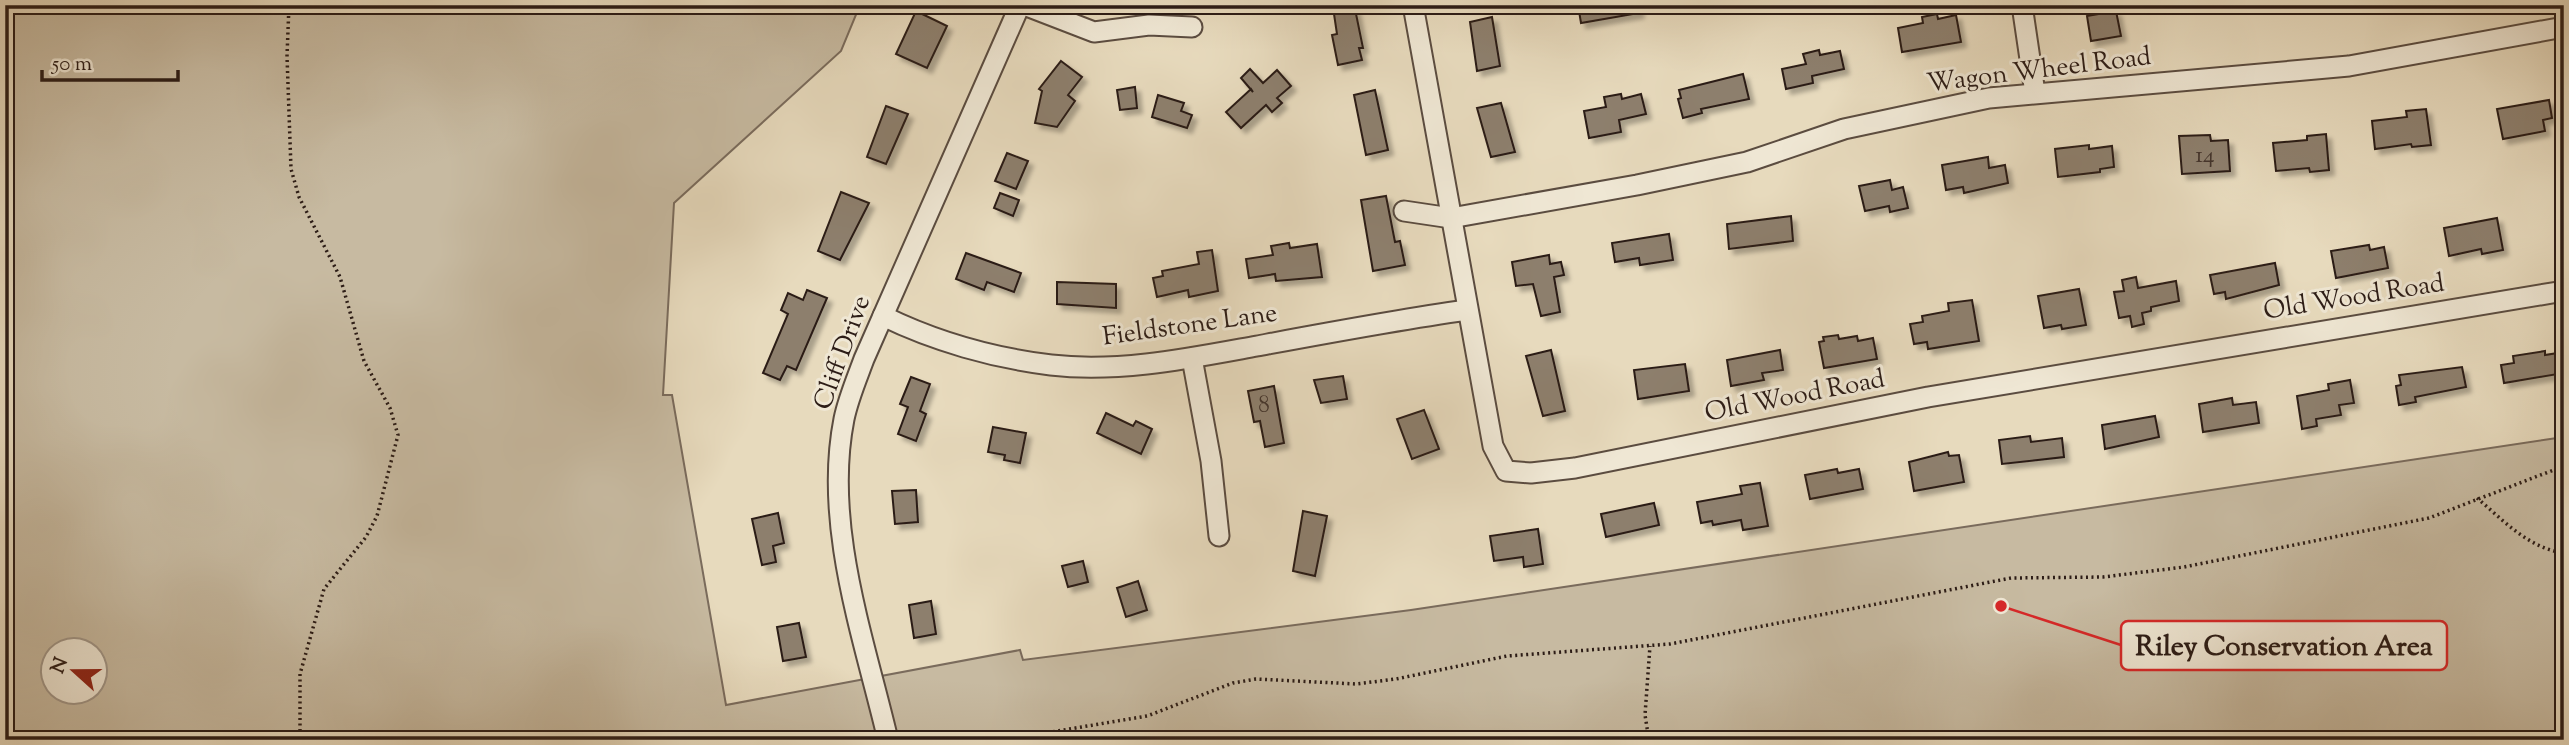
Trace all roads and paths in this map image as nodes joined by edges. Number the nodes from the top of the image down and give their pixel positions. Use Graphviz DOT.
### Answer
graph roads {
  1 [pos="289,5"];
  2 [pos="1022,5"];
  3 [pos="1412,5"];
  4 [pos="2022,5"];
  5 [pos="1192,27"];
  6 [pos="2564,27"];
  7 [pos="2035,93"];
  8 [pos="1404,211"];
  9 [pos="1451,218"];
  10 [pos="2564,290"];
  11 [pos="1467,310"];
  12 [pos="883,316"];
  13 [pos="1192,358"];
  14 [pos="2564,467"];
  15 [pos="2477,498"];
  16 [pos="1219,536"];
  17 [pos="2564,553"];
  18 [pos="1650,646"];
  19 [pos="1050,732"];
  20 [pos="300,740"];
  21 [pos="888,740"];
  22 [pos="1004,740"];
  23 [pos="1051,740"];
  24 [pos="1649,740"];
  1 -- 20 [label="path"];
  2 -- 5 [label="street"];
  2 -- 12 [label="street, Cliff Drive"];
  3 -- 9 [label="street, Old Wood Road"];
  4 -- 7 [label="street"];
  6 -- 7 [label="street, Wagon Wheel Road"];
  7 -- 9 [label="street, Wagon Wheel Road"];
  8 -- 9 [label="street, Wagon Wheel Road"];
  9 -- 11 [label="street, Old Wood Road"];
  10 -- 11 [label="street, Old Wood Road"];
  11 -- 13 [label="street, Fieldstone Lane"];
  12 -- 13 [label="street, Fieldstone Lane"];
  12 -- 21 [label="street, Cliff Drive"];
  13 -- 16 [label="street"];
  14 -- 15 [label="path"];
  15 -- 17 [label="path"];
  15 -- 18 [label="path"];
  18 -- 19 [label="path"];
  18 -- 24 [label="path"];
  19 -- 22 [label="path"];
  19 -- 23 [label="path"];
}
